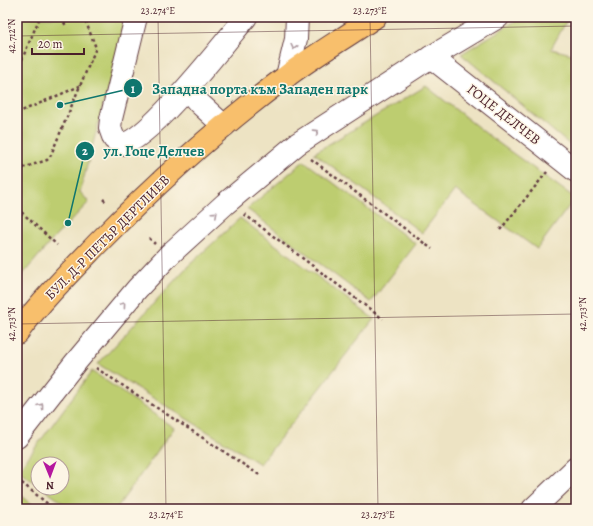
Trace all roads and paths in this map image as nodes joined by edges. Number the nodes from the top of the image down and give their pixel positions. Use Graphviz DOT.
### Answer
graph roads {
  1 [pos="40,17"];
  2 [pos="61,17"];
  3 [pos="84,17"];
  4 [pos="136,17"];
  5 [pos="246,17"];
  6 [pos="297,17"];
  7 [pos="375,17"];
  8 [pos="498,17"];
  9 [pos="66,26"];
  10 [pos="431,57"];
  11 [pos="17,71"];
  12 [pos="287,76"];
  13 [pos="80,86"];
  14 [pos="186,89"];
  15 [pos="17,113"];
  16 [pos="224,126"];
  17 [pos="308,156"];
  18 [pos="559,158"];
  19 [pos="17,170"];
  20 [pos="576,171"];
  21 [pos="103,199"];
  22 [pos="106,202"];
  23 [pos="17,208"];
  24 [pos="240,211"];
  25 [pos="500,230"];
  26 [pos="57,245"];
  27 [pos="432,249"];
  28 [pos="383,319"];
  29 [pos="17,333"];
  30 [pos="92,366"];
  31 [pos="17,437"];
  32 [pos="576,468"];
  33 [pos="261,476"];
  34 [pos="17,479"];
  35 [pos="54,509"];
  36 [pos="533,509"];
  1 -- 11 [label="path"];
  2 -- 9 [label="path"];
  3 -- 13 [label="path"];
  4 -- 14 [label="street"];
  5 -- 14 [label="street"];
  6 -- 12 [label="street, one-way"];
  7 -- 12 [label="main road, БУЛ. Д-Р ПЕТЪР ДЕРТЛИЕВ"];
  8 -- 10 [label="street"];
  10 -- 18 [label="street, ГОЦЕ ДЕЛЧЕВ"];
  31 -- 10 [label="street, one-way"];
  12 -- 16 [label="main road, БУЛ. Д-Р ПЕТЪР ДЕРТЛИЕВ"];
  13 -- 15 [label="path"];
  13 -- 19 [label="path"];
  14 -- 16 [label="street"];
  16 -- 29 [label="main road, БУЛ. Д-Р ПЕТЪР ДЕРТЛИЕВ"];
  17 -- 27 [label="path"];
  18 -- 20 [label="street, ГОЦЕ ДЕЛЧЕВ"];
  18 -- 25 [label="path"];
  21 -- 22 [label="path"];
  23 -- 26 [label="path"];
  24 -- 28 [label="path"];
  30 -- 33 [label="path"];
  32 -- 36 [label="street"];
  34 -- 35 [label="path"];
}
